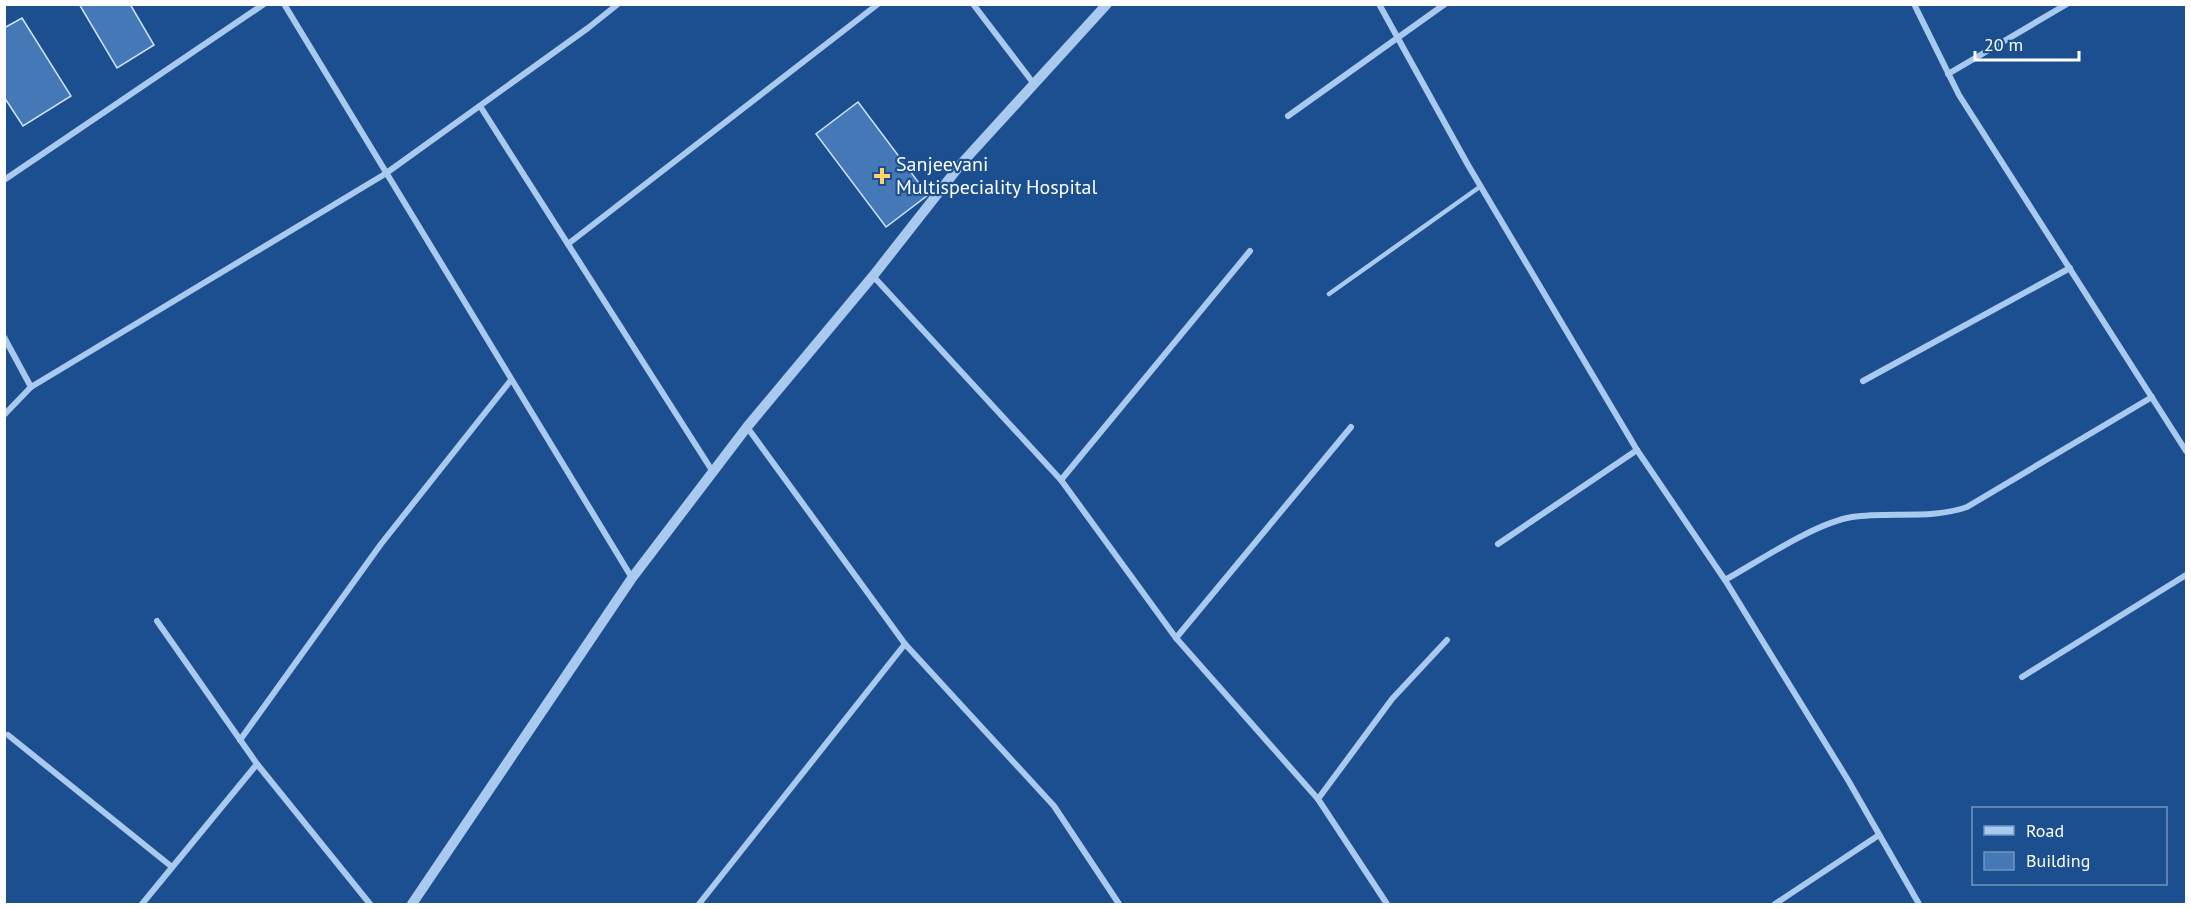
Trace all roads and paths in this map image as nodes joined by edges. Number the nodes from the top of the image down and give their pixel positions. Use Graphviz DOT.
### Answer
graph roads {
  1 [pos="264,4"];
  2 [pos="284,4"];
  3 [pos="618,4"];
  4 [pos="878,4"];
  5 [pos="973,4"];
  6 [pos="1107,4"];
  7 [pos="1380,4"];
  8 [pos="1445,4"];
  9 [pos="1914,4"];
  10 [pos="2067,4"];
  11 [pos="1397,37"];
  12 [pos="1948,74"];
  13 [pos="1034,84"];
  14 [pos="480,106"];
  15 [pos="1288,116"];
  16 [pos="385,174"];
  17 [pos="4,180"];
  18 [pos="1481,186"];
  19 [pos="568,244"];
  20 [pos="1250,251"];
  21 [pos="2070,268"];
  22 [pos="873,276"];
  23 [pos="1329,294"];
  24 [pos="4,337"];
  25 [pos="511,380"];
  26 [pos="1863,381"];
  27 [pos="31,387"];
  28 [pos="2152,398"];
  29 [pos="4,415"];
  30 [pos="747,427"];
  31 [pos="1351,427"];
  32 [pos="1637,450"];
  33 [pos="2187,451"];
  34 [pos="713,472"];
  35 [pos="1061,480"];
  36 [pos="1498,544"];
  37 [pos="2187,575"];
  38 [pos="632,578"];
  39 [pos="1725,580"];
  40 [pos="157,621"];
  41 [pos="1176,638"];
  42 [pos="1447,640"];
  43 [pos="905,644"];
  44 [pos="2022,677"];
  45 [pos="8,735"];
  46 [pos="240,740"];
  47 [pos="257,764"];
  48 [pos="1318,799"];
  49 [pos="1879,835"];
  50 [pos="172,867"];
  51 [pos="142,904"];
  52 [pos="370,904"];
  53 [pos="412,904"];
  54 [pos="700,904"];
  55 [pos="1119,904"];
  56 [pos="1387,904"];
  57 [pos="1775,904"];
  58 [pos="1919,904"];
  1 -- 17 [label="street"];
  2 -- 16 [label="street"];
  3 -- 14 [label="street"];
  4 -- 19 [label="street"];
  5 -- 13 [label="street"];
  6 -- 13 [label="street"];
  7 -- 11 [label="street"];
  8 -- 11 [label="street"];
  9 -- 12 [label="street"];
  10 -- 12 [label="street"];
  11 -- 15 [label="street"];
  11 -- 18 [label="street"];
  12 -- 21 [label="street"];
  13 -- 22 [label="street"];
  14 -- 16 [label="street"];
  14 -- 19 [label="street"];
  16 -- 25 [label="street"];
  16 -- 27 [label="street"];
  18 -- 23 [label="lane"];
  18 -- 32 [label="street"];
  19 -- 34 [label="street"];
  20 -- 35 [label="street"];
  21 -- 26 [label="street"];
  21 -- 28 [label="street"];
  22 -- 30 [label="street"];
  22 -- 35 [label="street"];
  24 -- 27 [label="street"];
  25 -- 38 [label="street"];
  25 -- 46 [label="street"];
  27 -- 29 [label="street"];
  28 -- 33 [label="street"];
  28 -- 39 [label="street"];
  30 -- 34 [label="street"];
  30 -- 43 [label="street"];
  31 -- 41 [label="street"];
  32 -- 36 [label="street"];
  32 -- 39 [label="street"];
  34 -- 38 [label="street"];
  35 -- 41 [label="street"];
  37 -- 44 [label="street"];
  38 -- 53 [label="street"];
  39 -- 49 [label="street"];
  40 -- 46 [label="street"];
  41 -- 48 [label="street"];
  42 -- 48 [label="street"];
  43 -- 54 [label="street"];
  43 -- 55 [label="street"];
  45 -- 50 [label="street"];
  46 -- 47 [label="street"];
  47 -- 50 [label="street"];
  47 -- 52 [label="street"];
  48 -- 56 [label="street"];
  49 -- 57 [label="street"];
  49 -- 58 [label="street"];
  50 -- 51 [label="street"];
}
